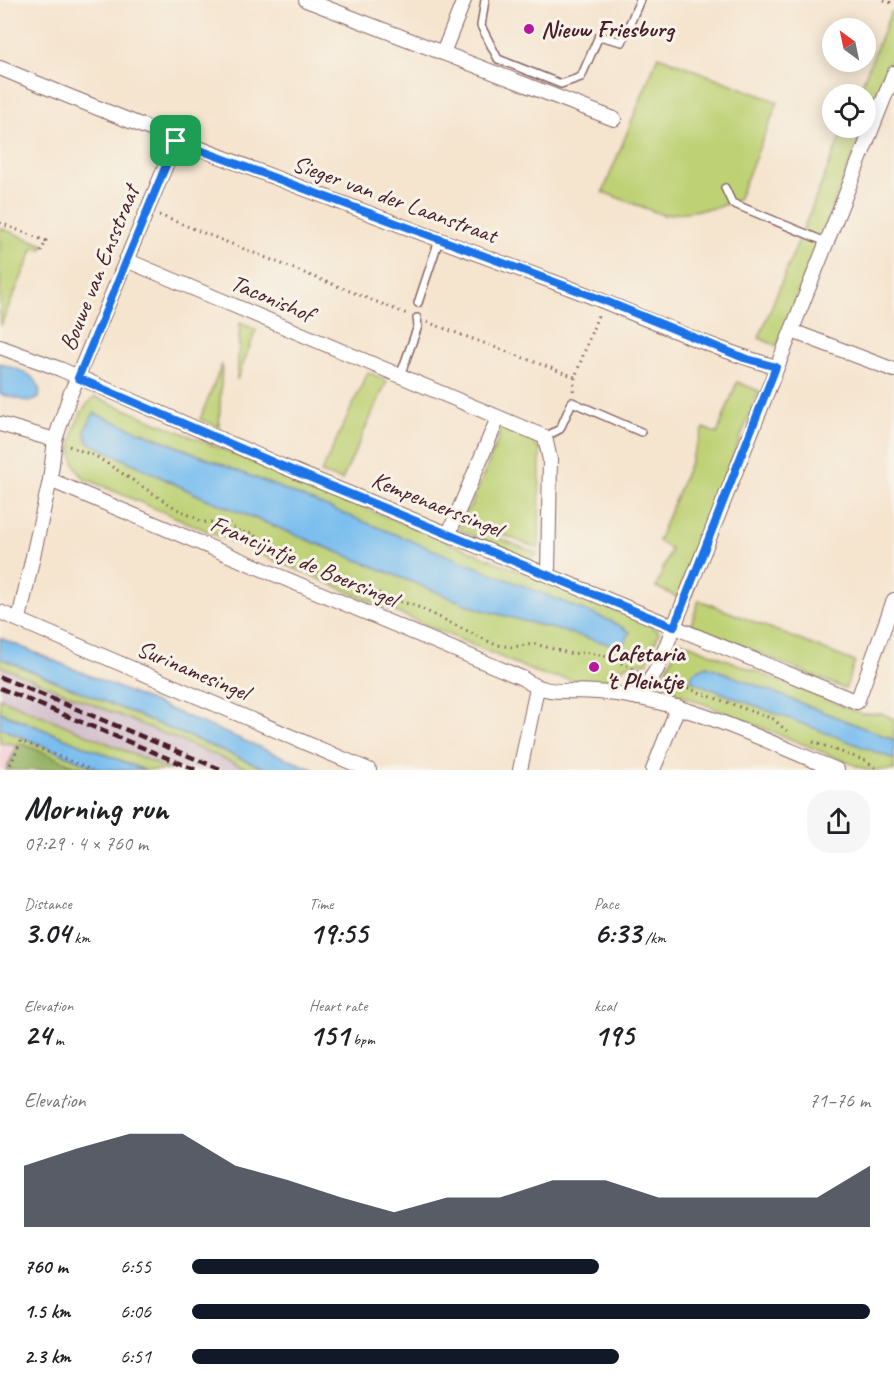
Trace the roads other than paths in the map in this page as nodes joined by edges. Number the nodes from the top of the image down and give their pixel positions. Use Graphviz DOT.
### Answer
graph roads {
  1 [pos="306,0"];
  2 [pos="464,0"];
  3 [pos="485,0"];
  4 [pos="640,0"];
  5 [pos="443,53"];
  6 [pos="0,68"];
  7 [pos="894,73"];
  8 [pos="614,118"];
  9 [pos="176,141"];
  10 [pos="725,189"];
  11 [pos="439,240"];
  12 [pos="826,242"];
  13 [pos="126,260"];
  14 [pos="418,303"];
  15 [pos="417,318"];
  16 [pos="792,332"];
  17 [pos="0,347"];
  18 [pos="776,367"];
  19 [pos="894,370"];
  20 [pos="400,376"];
  21 [pos="78,378"];
  22 [pos="498,418"];
  23 [pos="0,424"];
  24 [pos="641,432"];
  25 [pos="545,437"];
  26 [pos="55,440"];
  27 [pos="50,480"];
  28 [pos="450,533"];
  29 [pos="548,574"];
  30 [pos="893,609"];
  31 [pos="0,612"];
  32 [pos="19,620"];
  33 [pos="674,627"];
  34 [pos="537,688"];
  35 [pos="638,698"];
  36 [pos="678,707"];
  37 [pos="369,770"];
  38 [pos="520,770"];
  39 [pos="653,770"];
  40 [pos="837,770"];
  1 -- 5 [label="street"];
  2 -- 5 [label="street"];
  3 -- 4 [label="lane"];
  5 -- 8 [label="street"];
  6 -- 9 [label="street, Sieger van der Laanstraat"];
  7 -- 12 [label="street"];
  9 -- 11 [label="street, Sieger van der Laanstraat"];
  9 -- 13 [label="street, Bouwe van Ensstraat"];
  10 -- 12 [label="lane"];
  11 -- 14 [label="lane"];
  11 -- 18 [label="street, Sieger van der Laanstraat"];
  12 -- 16 [label="street"];
  13 -- 20 [label="street, Taconishof"];
  13 -- 21 [label="street, Bouwe van Ensstraat"];
  15 -- 20 [label="lane"];
  16 -- 18 [label="street"];
  16 -- 19 [label="street"];
  17 -- 21 [label="street, Kempenaerssingel"];
  18 -- 33 [label="street"];
  20 -- 22 [label="street, Taconishof"];
  21 -- 26 [label="street, Bouwe van Ensstraat"];
  21 -- 28 [label="street, Kempenaerssingel"];
  22 -- 25 [label="street, Taconishof"];
  22 -- 28 [label="street"];
  23 -- 26 [label="street"];
  24 -- 25 [label="lane"];
  25 -- 29 [label="street"];
  26 -- 27 [label="street, Bouwe van Ensstraat"];
  27 -- 32 [label="street, Bouwe van Ensstraat"];
  27 -- 34 [label="street, Francijntje de Boersingel"];
  28 -- 29 [label="street, Kempenaerssingel"];
  29 -- 33 [label="street, Kempenaerssingel"];
  30 -- 33 [label="street, Kempenaerssingel"];
  31 -- 32 [label="street, Surinamesingel"];
  32 -- 37 [label="street, Surinamesingel"];
  33 -- 35 [label="street"];
  34 -- 35 [label="street"];
  34 -- 38 [label="street"];
  35 -- 36 [label="street"];
  36 -- 39 [label="street"];
  36 -- 40 [label="street"];
}
